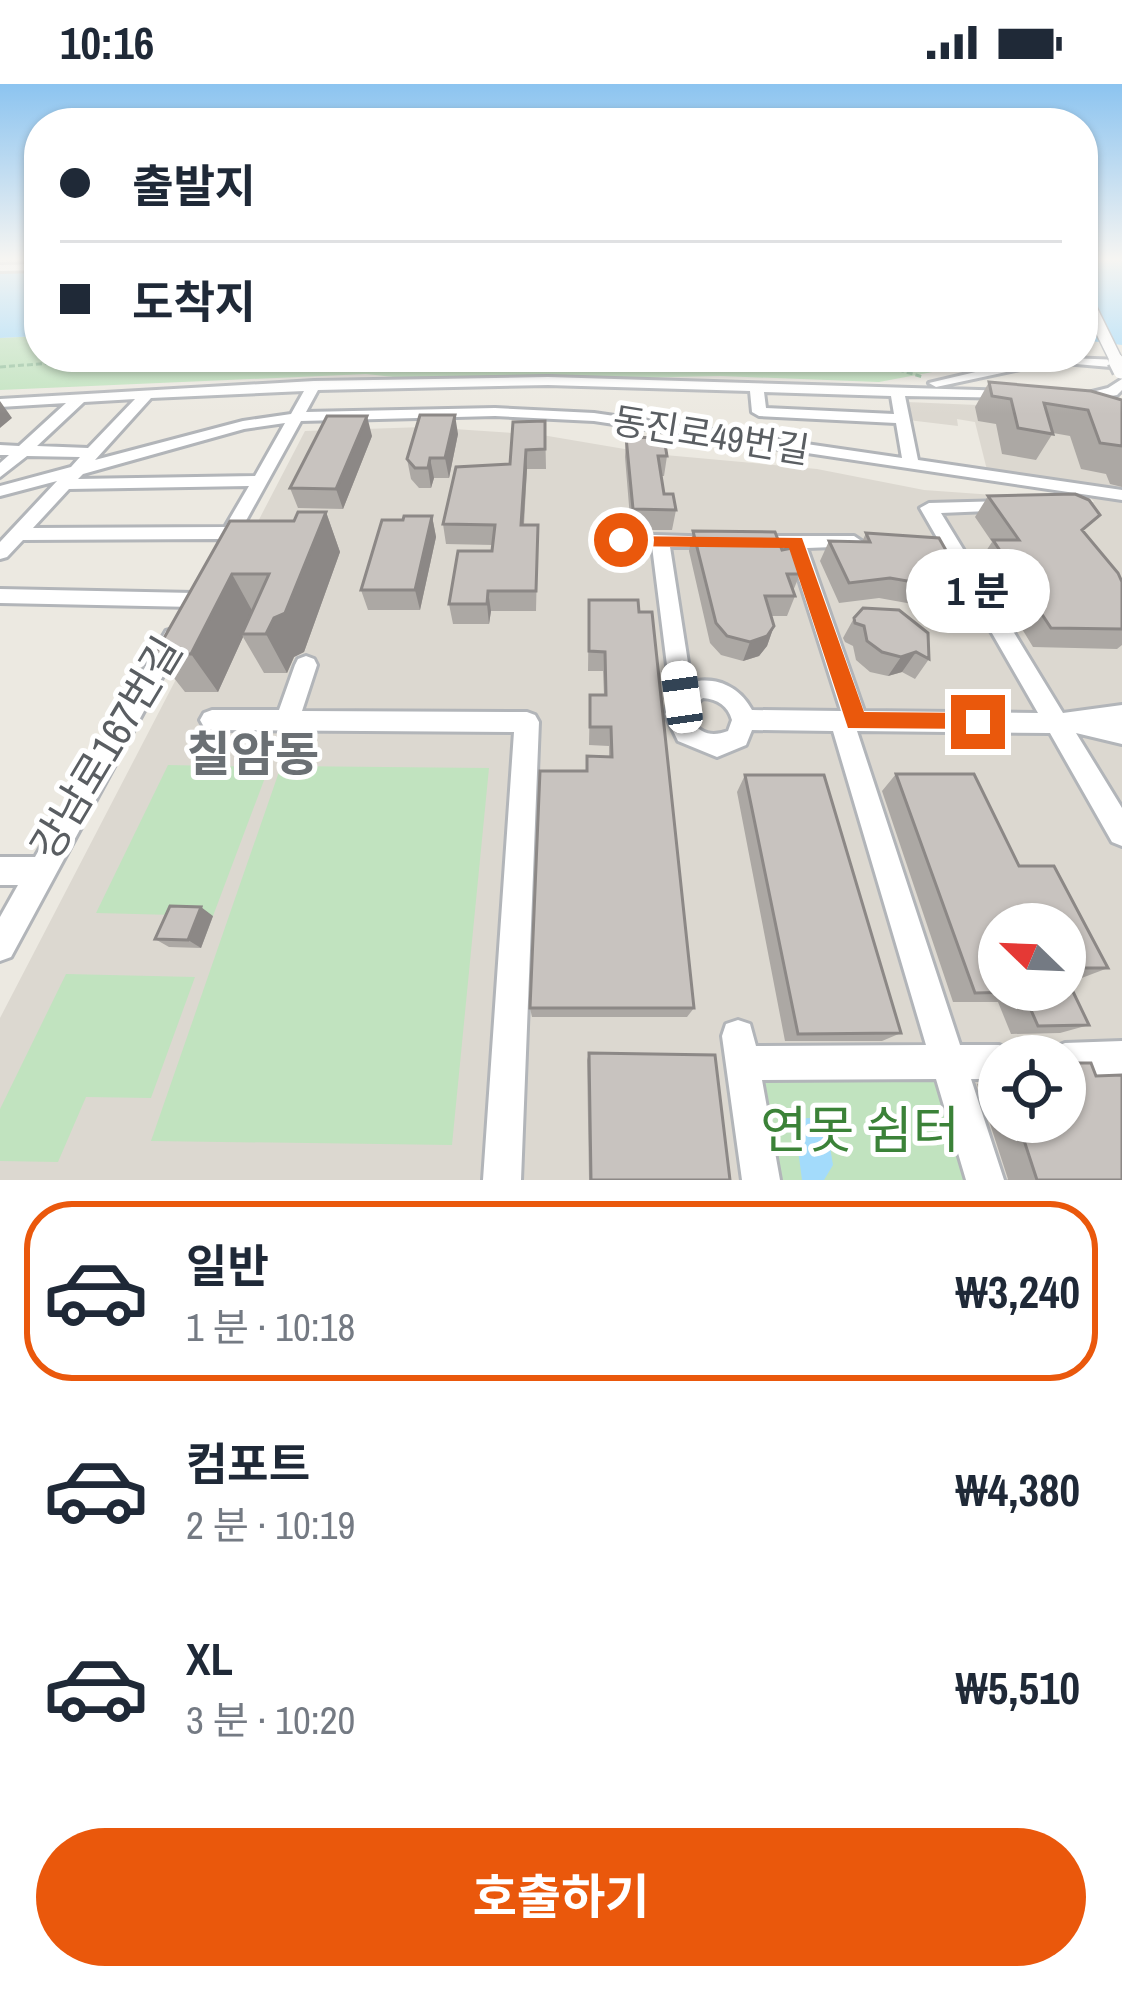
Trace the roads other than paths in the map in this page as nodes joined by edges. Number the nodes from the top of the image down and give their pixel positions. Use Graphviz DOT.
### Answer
graph roads {
  1 [pos="1098,324"];
  2 [pos="1000,372"];
  3 [pos="1025,372"];
  4 [pos="1031,372"];
  5 [pos="1122,373"];
  6 [pos="598,382"];
  7 [pos="314,385"];
  8 [pos="758,388"];
  9 [pos="897,392"];
  10 [pos="148,393"];
  11 [pos="977,393"];
  12 [pos="80,398"];
  13 [pos="0,403"];
  14 [pos="1096,412"];
  15 [pos="296,416"];
  16 [pos="594,417"];
  17 [pos="899,419"];
  18 [pos="0,450"];
  19 [pos="28,450"];
  20 [pos="92,453"];
  21 [pos="911,465"];
  22 [pos="0,472"];
  23 [pos="69,478"];
  24 [pos="260,481"];
  25 [pos="0,490"];
  26 [pos="1094,493"];
  27 [pos="1122,494"];
  28 [pos="1041,505"];
  29 [pos="1018,506"];
  30 [pos="231,533"];
  31 [pos="621,540"];
  32 [pos="8,541"];
  33 [pos="660,541"];
  34 [pos="796,542"];
  35 [pos="883,542"];
  36 [pos="203,584"];
  37 [pos="0,596"];
  38 [pos="306,665"];
  39 [pos="682,697"];
  40 [pos="1122,715"];
  41 [pos="212,720"];
  42 [pos="287,720"];
  43 [pos="744,720"];
  44 [pos="849,721"];
  45 [pos="1069,723"];
  46 [pos="1122,734"];
  47 [pos="1122,833"];
  48 [pos="0,871"];
  49 [pos="42,871"];
  50 [pos="0,946"];
  51 [pos="1122,1058"];
  52 [pos="1086,1059"];
  53 [pos="978,1062"];
  54 [pos="948,1063"];
  55 [pos="502,1180"];
  56 [pos="761,1180"];
  57 [pos="985,1180"];
  1 -- 5 [label="street, bridge"];
  2 -- 9 [label="street"];
  2 -- 11 [label="street"];
  3 -- 11 [label="street"];
  4 -- 11 [label="street"];
  5 -- 14 [label="street"];
  6 -- 7 [label="street"];
  6 -- 8 [label="street"];
  6 -- 16 [label="street"];
  7 -- 10 [label="street"];
  7 -- 15 [label="street, 강남로167번길"];
  8 -- 9 [label="street"];
  8 -- 17 [label="street"];
  9 -- 11 [label="street"];
  9 -- 17 [label="street"];
  10 -- 12 [label="street"];
  10 -- 20 [label="street"];
  12 -- 13 [label="street"];
  12 -- 19 [label="street"];
  15 -- 16 [label="street, 동진로49번길"];
  15 -- 23 [label="street, 동진로49번길"];
  15 -- 24 [label="street, 강남로167번길"];
  16 -- 21 [label="street, 동진로49번길"];
  17 -- 21 [label="street"];
  18 -- 19 [label="street"];
  19 -- 20 [label="street"];
  19 -- 22 [label="street"];
  20 -- 23 [label="street"];
  21 -- 27 [label="street, 동진로49번길"];
  23 -- 24 [label="street"];
  23 -- 25 [label="street"];
  23 -- 32 [label="street"];
  24 -- 30 [label="street, 강남로167번길"];
  26 -- 28 [label="street"];
  29 -- 45 [label="street"];
  30 -- 32 [label="street"];
  30 -- 36 [label="street, 강남로167번길"];
  31 -- 33 [label="street"];
  33 -- 34 [label="street"];
  33 -- 39 [label="street"];
  34 -- 35 [label="street"];
  34 -- 44 [label="street"];
  36 -- 37 [label="street"];
  36 -- 49 [label="street, 강남로167번길"];
  38 -- 42 [label="street"];
  39 -- 43 [label="street"];
  39 -- 43 [label="street"];
  40 -- 45 [label="street"];
  41 -- 42 [label="street"];
  42 -- 55 [label="street"];
  43 -- 44 [label="street"];
  44 -- 45 [label="street"];
  44 -- 54 [label="street"];
  45 -- 46 [label="street"];
  45 -- 47 [label="street"];
  48 -- 49 [label="street, 강남로167번길"];
  49 -- 50 [label="street"];
  51 -- 52 [label="street"];
  53 -- 54 [label="street"];
  54 -- 56 [label="street"];
  54 -- 57 [label="street"];
}
